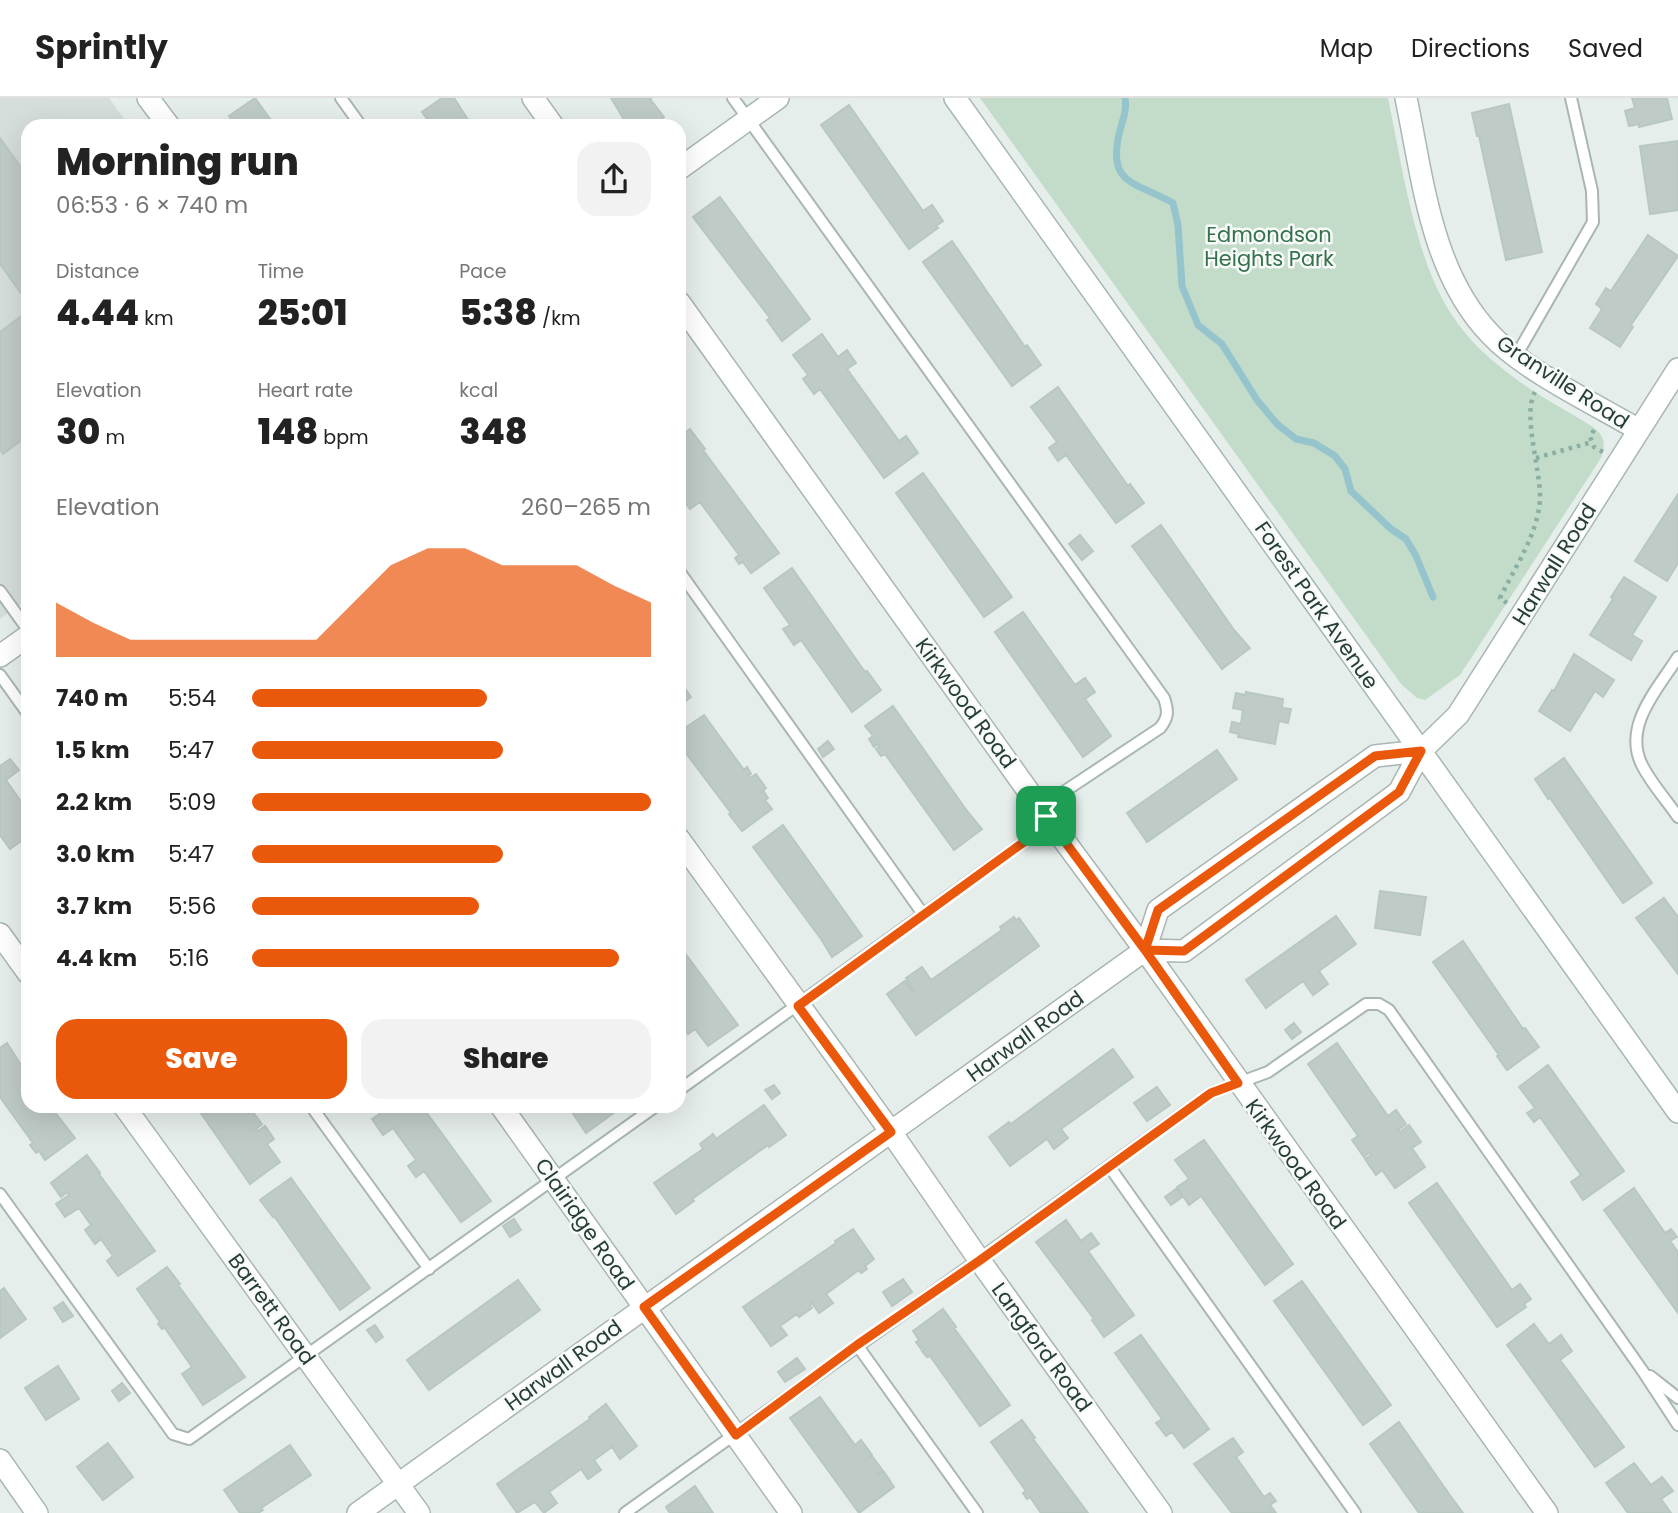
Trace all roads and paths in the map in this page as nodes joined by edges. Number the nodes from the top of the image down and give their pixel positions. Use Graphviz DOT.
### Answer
graph roads {
  1 [pos="148,98"];
  2 [pos="341,98"];
  3 [pos="533,98"];
  4 [pos="733,98"];
  5 [pos="778,98"];
  6 [pos="955,98"];
  7 [pos="1406,98"];
  8 [pos="1571,98"];
  9 [pos="164,119"];
  10 [pos="356,119"];
  11 [pos="548,119"];
  12 [pos="748,120"];
  13 [pos="686,164"];
  14 [pos="686,312"];
  15 [pos="1516,356"];
  16 [pos="1678,369"];
  17 [pos="1546,376"];
  18 [pos="1606,411"];
  19 [pos="1639,430"];
  20 [pos="1592,442"];
  21 [pos="1536,458"];
  22 [pos="1619,461"];
  23 [pos="686,581"];
  24 [pos="0,591"];
  25 [pos="1523,612"];
  26 [pos="21,620"];
  27 [pos="21,641"];
  28 [pos="0,656"];
  29 [pos="1678,657"];
  30 [pos="0,675"];
  31 [pos="21,704"];
  32 [pos="1421,751"];
  33 [pos="1046,816"];
  34 [pos="1678,817"];
  35 [pos="686,849"];
  36 [pos="923,914"];
  37 [pos="0,934"];
  38 [pos="1145,950"];
  39 [pos="21,963"];
  40 [pos="798,1006"];
  41 [pos="1238,1083"];
  42 [pos="686,1085"];
  43 [pos="1678,1112"];
  44 [pos="129,1113"];
  45 [pos="316,1113"];
  46 [pos="505,1113"];
  47 [pos="646,1113"];
  48 [pos="891,1132"];
  49 [pos="1109,1166"];
  50 [pos="554,1180"];
  51 [pos="0,1194"];
  52 [pos="979,1261"];
  53 [pos="429,1269"];
  54 [pos="644,1307"];
  55 [pos="857,1345"];
  56 [pos="306,1357"];
  57 [pos="1642,1370"];
  58 [pos="1678,1398"];
  59 [pos="1678,1425"];
  60 [pos="736,1435"];
  61 [pos="0,1460"];
  62 [pos="398,1484"];
  63 [pos="37,1513"];
  64 [pos="358,1513"];
  65 [pos="419,1513"];
  66 [pos="625,1513"];
  67 [pos="792,1513"];
  68 [pos="977,1513"];
  69 [pos="1161,1513"];
  70 [pos="1355,1513"];
  71 [pos="1547,1513"];
  1 -- 9 [label="street"];
  2 -- 10 [label="lane"];
  3 -- 11 [label="street"];
  4 -- 12 [label="lane"];
  5 -- 12 [label="street"];
  6 -- 32 [label="street, Forest Park Avenue"];
  7 -- 15 [label="street, Granville Road"];
  8 -- 15 [label="lane"];
  12 -- 13 [label="street"];
  12 -- 33 [label="lane"];
  14 -- 33 [label="street, Kirkwood Road"];
  15 -- 17 [label="street, Granville Road"];
  16 -- 19 [label="street, Harwall Road"];
  17 -- 18 [label="street, Granville Road"];
  17 -- 21 [label="path"];
  18 -- 19 [label="street, Granville Road"];
  18 -- 20 [label="path"];
  19 -- 22 [label="street, Harwall Road"];
  20 -- 21 [label="path"];
  20 -- 22 [label="path"];
  21 -- 25 [label="path"];
  22 -- 25 [label="street, Harwall Road"];
  23 -- 36 [label="lane"];
  24 -- 26 [label="lane"];
  25 -- 32 [label="street, Harwall Road"];
  27 -- 28 [label="street"];
  29 -- 34 [label="lane"];
  30 -- 31 [label="lane"];
  32 -- 38 [label="street, Harwall Road"];
  32 -- 38 [label="street"];
  32 -- 43 [label="street, Forest Park Avenue"];
  33 -- 36 [label="lane"];
  33 -- 38 [label="street, Kirkwood Road"];
  35 -- 40 [label="street, Langford Road"];
  36 -- 40 [label="lane"];
  37 -- 39 [label="street"];
  38 -- 41 [label="street, Kirkwood Road"];
  38 -- 48 [label="street, Harwall Road"];
  40 -- 42 [label="lane"];
  40 -- 48 [label="street, Langford Road"];
  41 -- 49 [label="lane"];
  41 -- 57 [label="lane"];
  41 -- 71 [label="street, Kirkwood Road"];
  44 -- 56 [label="street, Barrett Road"];
  45 -- 53 [label="lane"];
  46 -- 50 [label="street, Clairidge Road"];
  47 -- 50 [label="lane"];
  48 -- 52 [label="street, Langford Road"];
  48 -- 54 [label="street, Harwall Road"];
  49 -- 52 [label="lane"];
  49 -- 70 [label="lane"];
  50 -- 53 [label="lane"];
  50 -- 54 [label="street, Clairidge Road"];
  51 -- 56 [label="lane"];
  52 -- 55 [label="lane"];
  52 -- 69 [label="street, Langford Road"];
  53 -- 56 [label="lane"];
  54 -- 60 [label="street, Clairidge Road"];
  54 -- 62 [label="street, Harwall Road"];
  55 -- 60 [label="lane"];
  55 -- 68 [label="lane"];
  56 -- 62 [label="street, Barrett Road"];
  57 -- 58 [label="lane"];
  57 -- 59 [label="lane"];
  60 -- 66 [label="lane"];
  60 -- 67 [label="street, Clairidge Road"];
  61 -- 63 [label="street"];
  62 -- 64 [label="street, Harwall Road"];
  62 -- 65 [label="street, Barrett Road"];
}
